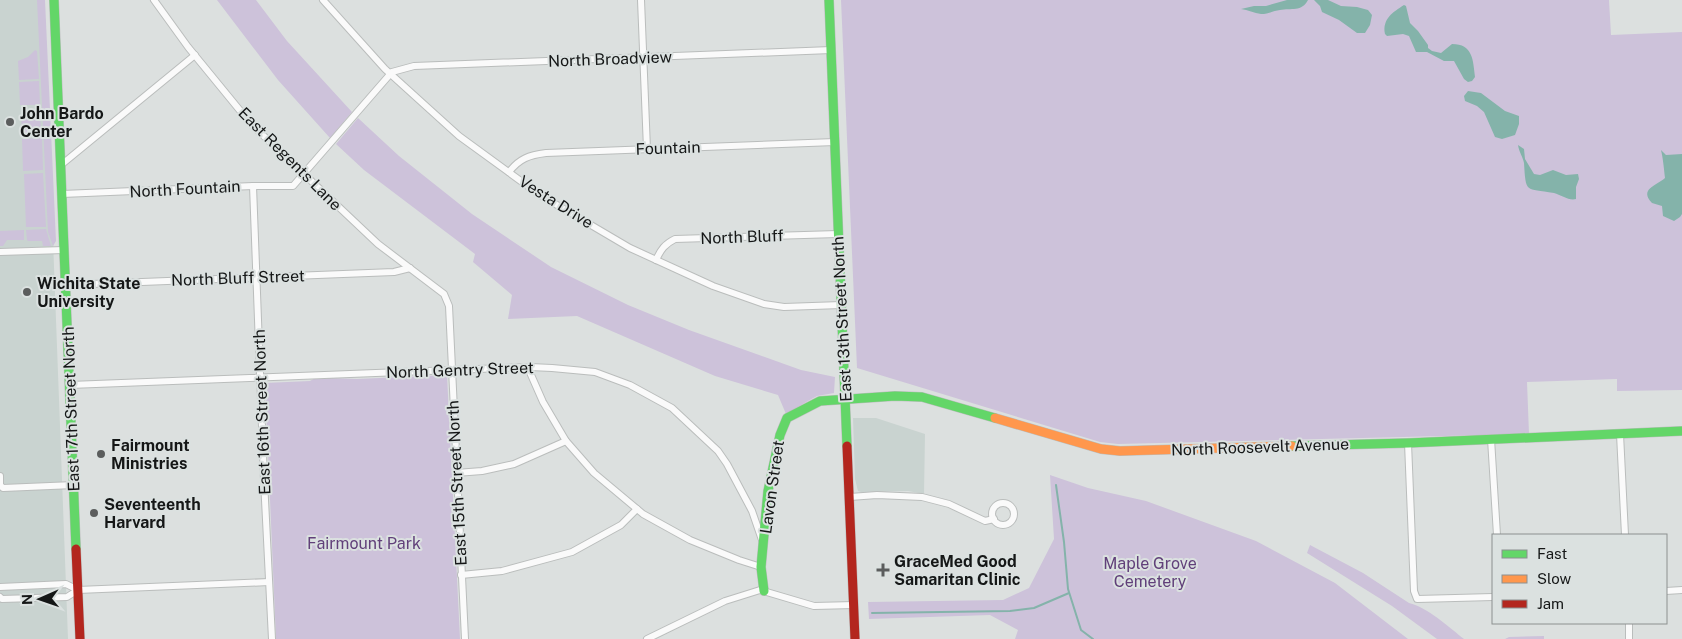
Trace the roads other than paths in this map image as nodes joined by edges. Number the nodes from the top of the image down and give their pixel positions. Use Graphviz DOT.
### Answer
graph roads {
  1 [pos="54,0"];
  2 [pos="154,0"];
  3 [pos="323,0"];
  4 [pos="641,0"];
  5 [pos="829,0"];
  6 [pos="831,50"];
  7 [pos="194,56"];
  8 [pos="644,58"];
  9 [pos="391,74"];
  10 [pos="835,142"];
  11 [pos="647,149"];
  12 [pos="61,165"];
  13 [pos="509,172"];
  14 [pos="304,174"];
  15 [pos="253,186"];
  16 [pos="62,194"];
  17 [pos="838,234"];
  18 [pos="64,250"];
  19 [pos="0,252"];
  20 [pos="656,260"];
  21 [pos="410,268"];
  22 [pos="257,277"];
  23 [pos="66,285"];
  24 [pos="446,297"];
  25 [pos="841,305"];
  26 [pos="528,368"];
  27 [pos="452,371"];
  28 [pos="261,377"];
  29 [pos="70,385"];
  30 [pos="845,399"];
  31 [pos="1682,431"];
  32 [pos="1620,434"];
  33 [pos="1492,439"];
  34 [pos="566,440"];
  35 [pos="1408,443"];
  36 [pos="456,473"];
  37 [pos="0,476"];
  38 [pos="74,485"];
  39 [pos="850,497"];
  40 [pos="637,510"];
  41 [pos="994,519"];
  42 [pos="1496,534"];
  43 [pos="1626,534"];
  44 [pos="764,546"];
  45 [pos="761,567"];
  46 [pos="461,575"];
  47 [pos="269,582"];
  48 [pos="0,587"];
  49 [pos="78,590"];
  50 [pos="1667,590"];
  51 [pos="1682,590"];
  52 [pos="764,591"];
  53 [pos="0,597"];
  54 [pos="1492,597"];
  55 [pos="854,605"];
  56 [pos="1628,624"];
  57 [pos="657,637"];
  58 [pos="80,639"];
  59 [pos="272,639"];
  60 [pos="464,639"];
  61 [pos="647,639"];
  62 [pos="855,639"];
  63 [pos="1629,639"];
  1 -- 12 [label="street, East 17th Street North"];
  2 -- 7 [label="street, East Regents Lane"];
  3 -- 9 [label="street, Vesta Drive"];
  4 -- 8 [label="street"];
  5 -- 6 [label="street, East 13th Street North"];
  6 -- 8 [label="street, North Broadview"];
  6 -- 10 [label="street, East 13th Street North"];
  7 -- 12 [label="street"];
  7 -- 14 [label="street, East Regents Lane"];
  8 -- 9 [label="street, North Broadview"];
  8 -- 11 [label="street"];
  9 -- 13 [label="street, Vesta Drive"];
  9 -- 14 [label="street, North Fountain"];
  10 -- 11 [label="street, Fountain"];
  10 -- 17 [label="street, East 13th Street North"];
  11 -- 13 [label="street, Fountain"];
  12 -- 16 [label="street, East 17th Street North"];
  13 -- 20 [label="street, Vesta Drive"];
  14 -- 15 [label="street, North Fountain"];
  14 -- 21 [label="street, East Regents Lane"];
  15 -- 16 [label="street, North Fountain"];
  15 -- 22 [label="street, East 16th Street North"];
  16 -- 18 [label="street, East 17th Street North"];
  17 -- 20 [label="street, North Bluff"];
  17 -- 25 [label="street, East 13th Street North"];
  18 -- 19 [label="street"];
  18 -- 23 [label="street, East 17th Street North"];
  20 -- 25 [label="street, Vesta Drive"];
  21 -- 22 [label="street, North Bluff Street"];
  21 -- 24 [label="street, East Regents Lane"];
  22 -- 23 [label="street, North Bluff Street"];
  22 -- 28 [label="street, East 16th Street North"];
  23 -- 29 [label="street, East 17th Street North"];
  24 -- 27 [label="street, East 15th Street North"];
  25 -- 30 [label="street, East 13th Street North"];
  26 -- 27 [label="street, North Gentry Street"];
  26 -- 34 [label="street"];
  26 -- 44 [label="street, North Gentry Street"];
  27 -- 28 [label="street, North Gentry Street"];
  27 -- 36 [label="street, East 15th Street North"];
  28 -- 29 [label="street, North Gentry Street"];
  28 -- 47 [label="street, East 16th Street North"];
  29 -- 38 [label="street, East 17th Street North"];
  30 -- 35 [label="street, North Roosevelt Avenue"];
  30 -- 39 [label="street, East 13th Street North"];
  30 -- 44 [label="street, Lavon Street"];
  31 -- 32 [label="street, North Roosevelt Avenue"];
  32 -- 33 [label="street, North Roosevelt Avenue"];
  32 -- 43 [label="street"];
  33 -- 35 [label="street, North Roosevelt Avenue"];
  33 -- 42 [label="street"];
  34 -- 36 [label="street"];
  34 -- 40 [label="street"];
  35 -- 54 [label="street"];
  36 -- 46 [label="street, East 15th Street North"];
  37 -- 38 [label="street"];
  38 -- 49 [label="street, East 17th Street North"];
  39 -- 41 [label="street"];
  39 -- 55 [label="street, East 13th Street North"];
  40 -- 45 [label="street"];
  40 -- 46 [label="street"];
  44 -- 45 [label="street, Lavon Street"];
  45 -- 52 [label="street, Lavon Street"];
  46 -- 60 [label="street, East 15th Street North"];
  47 -- 49 [label="street"];
  47 -- 59 [label="street, East 16th Street North"];
  48 -- 49 [label="street"];
  49 -- 53 [label="street"];
  49 -- 58 [label="street, East 17th Street North"];
  50 -- 51 [label="street"];
  52 -- 55 [label="street"];
  52 -- 57 [label="street"];
  55 -- 62 [label="street, East 13th Street North"];
  56 -- 63 [label="street"];
  57 -- 61 [label="street"];
}
